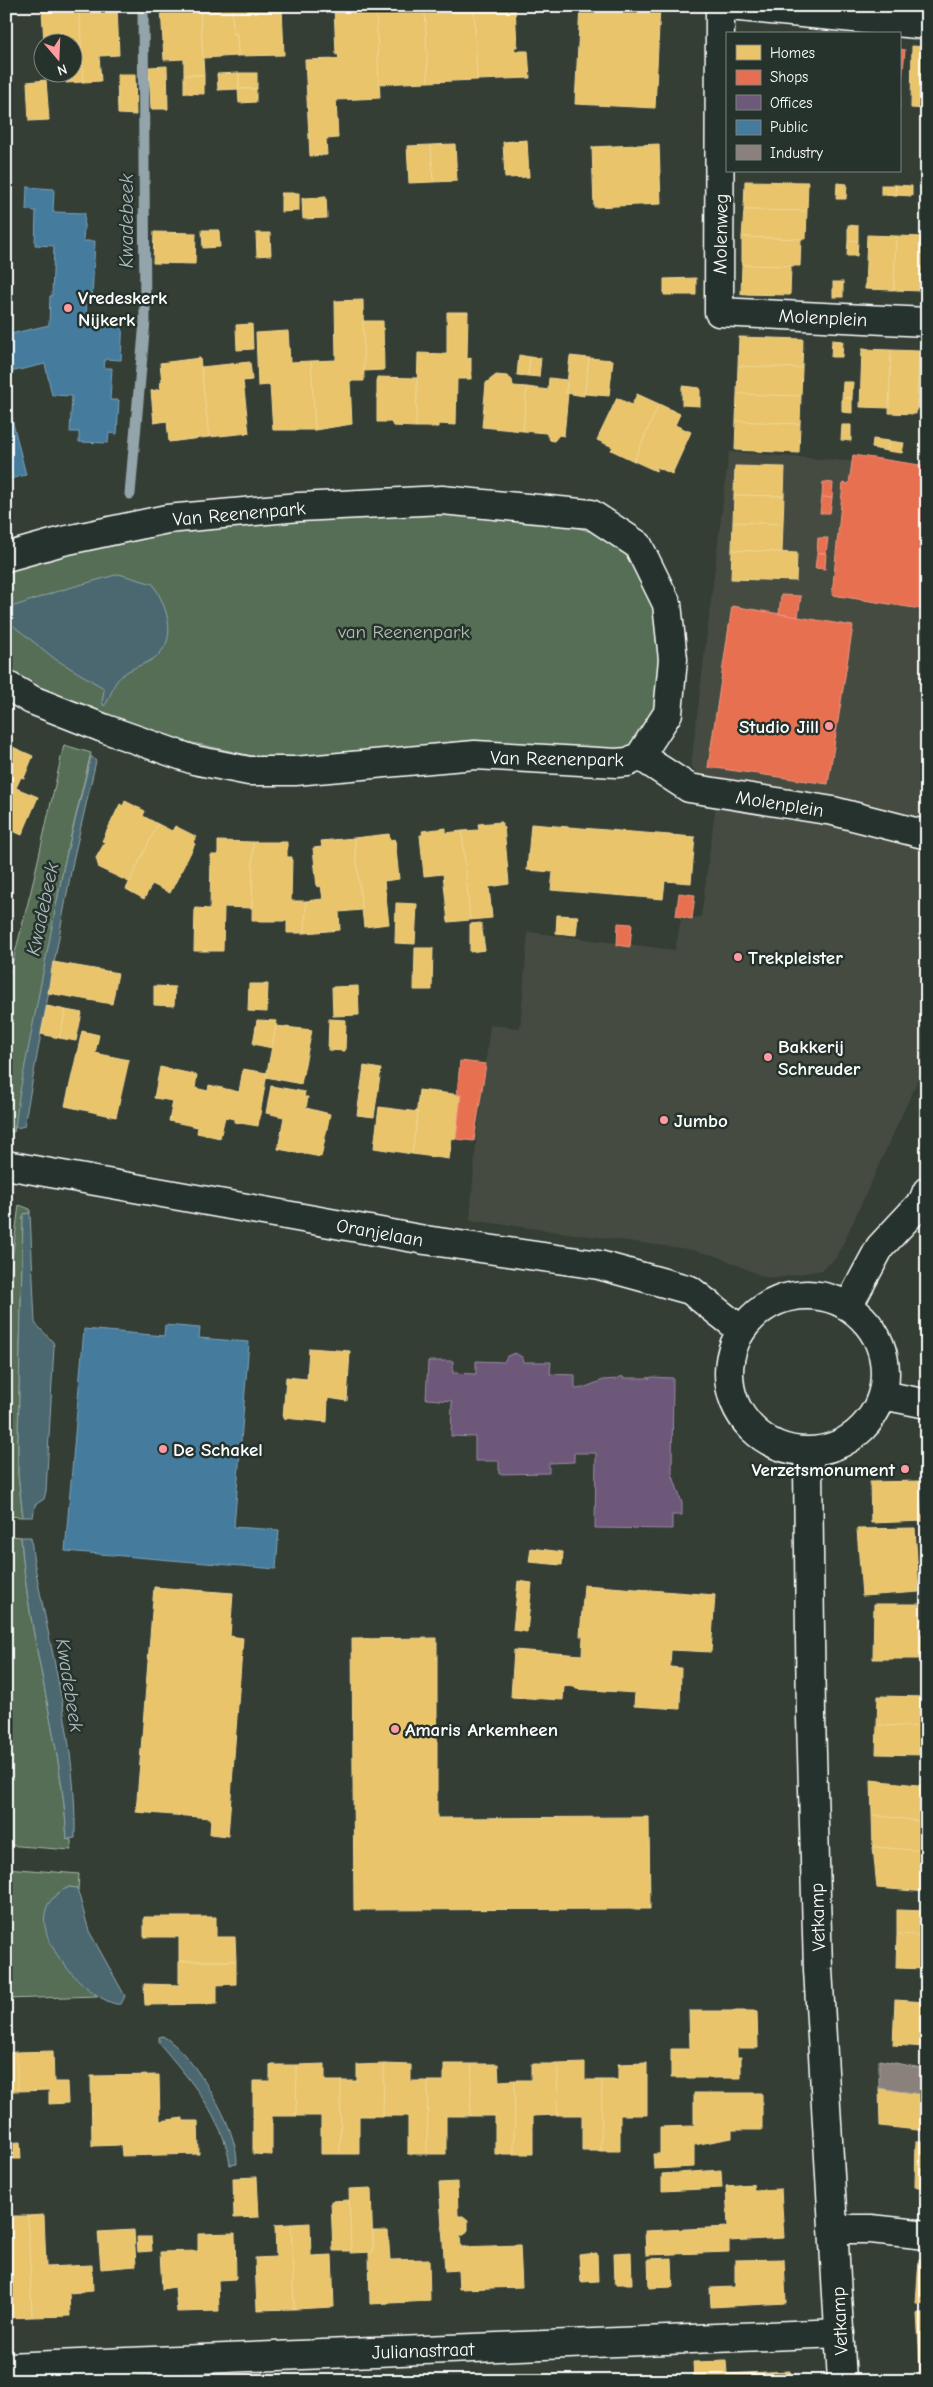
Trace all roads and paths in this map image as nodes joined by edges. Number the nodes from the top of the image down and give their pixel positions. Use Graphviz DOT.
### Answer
graph roads {
  1 [pos="720,6"];
  2 [pos="729,6"];
  3 [pos="927,25"];
  4 [pos="719,312"];
  5 [pos="927,322"];
  6 [pos="6,557"];
  7 [pos="6,685"];
  8 [pos="640,756"];
  9 [pos="927,835"];
  10 [pos="6,1165"];
  11 [pos="927,1191"];
  12 [pos="849,1305"];
  13 [pos="741,1330"];
  14 [pos="884,1395"];
  15 [pos="927,1404"];
  16 [pos="811,1452"];
  17 [pos="834,2228"];
  18 [pos="927,2235"];
  19 [pos="840,2333"];
  20 [pos="6,2367"];
  21 [pos="842,2381"];
  1 -- 4 [label="street, Molenweg"];
  2 -- 3 [label="street"];
  4 -- 5 [label="street, Molenplein"];
  6 -- 8 [label="street, Van Reenenpark"];
  7 -- 8 [label="street, Van Reenenpark"];
  8 -- 9 [label="street, Molenplein"];
  10 -- 13 [label="street, Oranjelaan"];
  11 -- 12 [label="street"];
  12 -- 13 [label="street"];
  12 -- 14 [label="street"];
  13 -- 16 [label="street"];
  14 -- 15 [label="street"];
  14 -- 16 [label="street"];
  16 -- 17 [label="street, Vetkamp"];
  17 -- 18 [label="street"];
  17 -- 19 [label="street, Vetkamp"];
  19 -- 20 [label="street, Julianastraat"];
  19 -- 21 [label="street, Vetkamp"];
}
